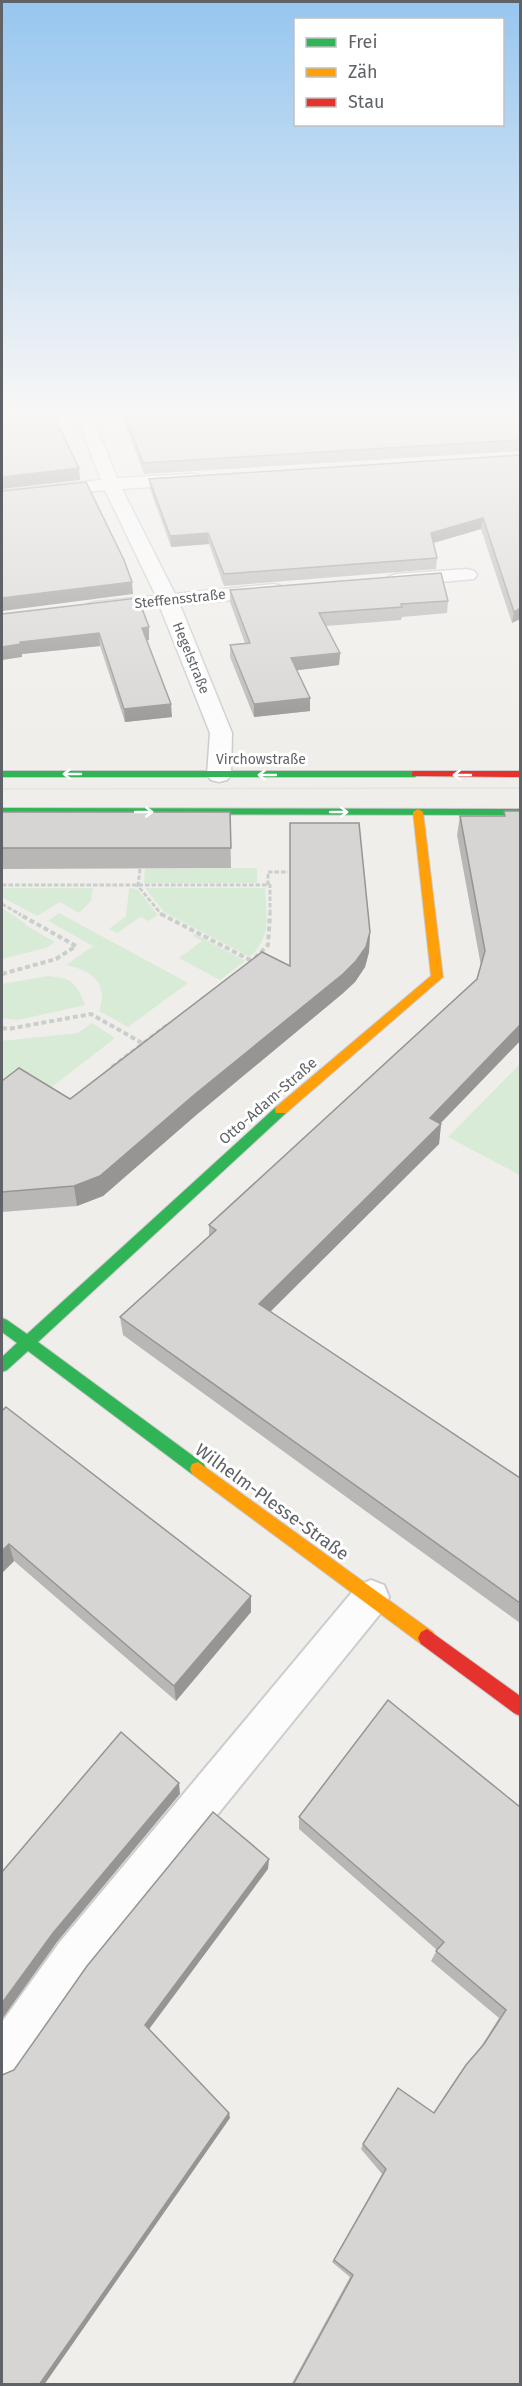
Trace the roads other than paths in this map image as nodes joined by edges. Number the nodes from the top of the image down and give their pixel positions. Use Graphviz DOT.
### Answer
graph roads {
  1 [pos="131,524"];
  2 [pos="467,575"];
  3 [pos="375,582"];
  4 [pos="294,589"];
  5 [pos="167,599"];
  6 [pos="72,610"];
  7 [pos="2,774"];
  8 [pos="520,774"];
  9 [pos="219,775"];
  10 [pos="2,811"];
  11 [pos="418,812"];
  12 [pos="520,812"];
  13 [pos="2,1324"];
  14 [pos="27,1343"];
  15 [pos="2,1366"];
  16 [pos="371,1598"];
  17 [pos="520,1707"];
  18 [pos="2,2059"];
  1 -- 5 [label="street, Hegelstraße"];
  2 -- 3 [label="street"];
  4 -- 5 [label="street, Steffensstraße"];
  5 -- 6 [label="street, Steffensstraße"];
  5 -- 9 [label="street, Hegelstraße"];
  9 -- 7 [label="street, Virchowstraße, one-way"];
  8 -- 9 [label="street, Virchowstraße, one-way"];
  10 -- 11 [label="street, one-way"];
  11 -- 12 [label="street"];
  11 -- 14 [label="street, Otto-Adam-Straße"];
  13 -- 14 [label="street, Wilhelm-Plesse-Straße"];
  14 -- 15 [label="street, Otto-Adam-Straße"];
  14 -- 16 [label="street, Wilhelm-Plesse-Straße"];
  16 -- 17 [label="street, Wilhelm-Plesse-Straße"];
  16 -- 18 [label="lane"];
}
